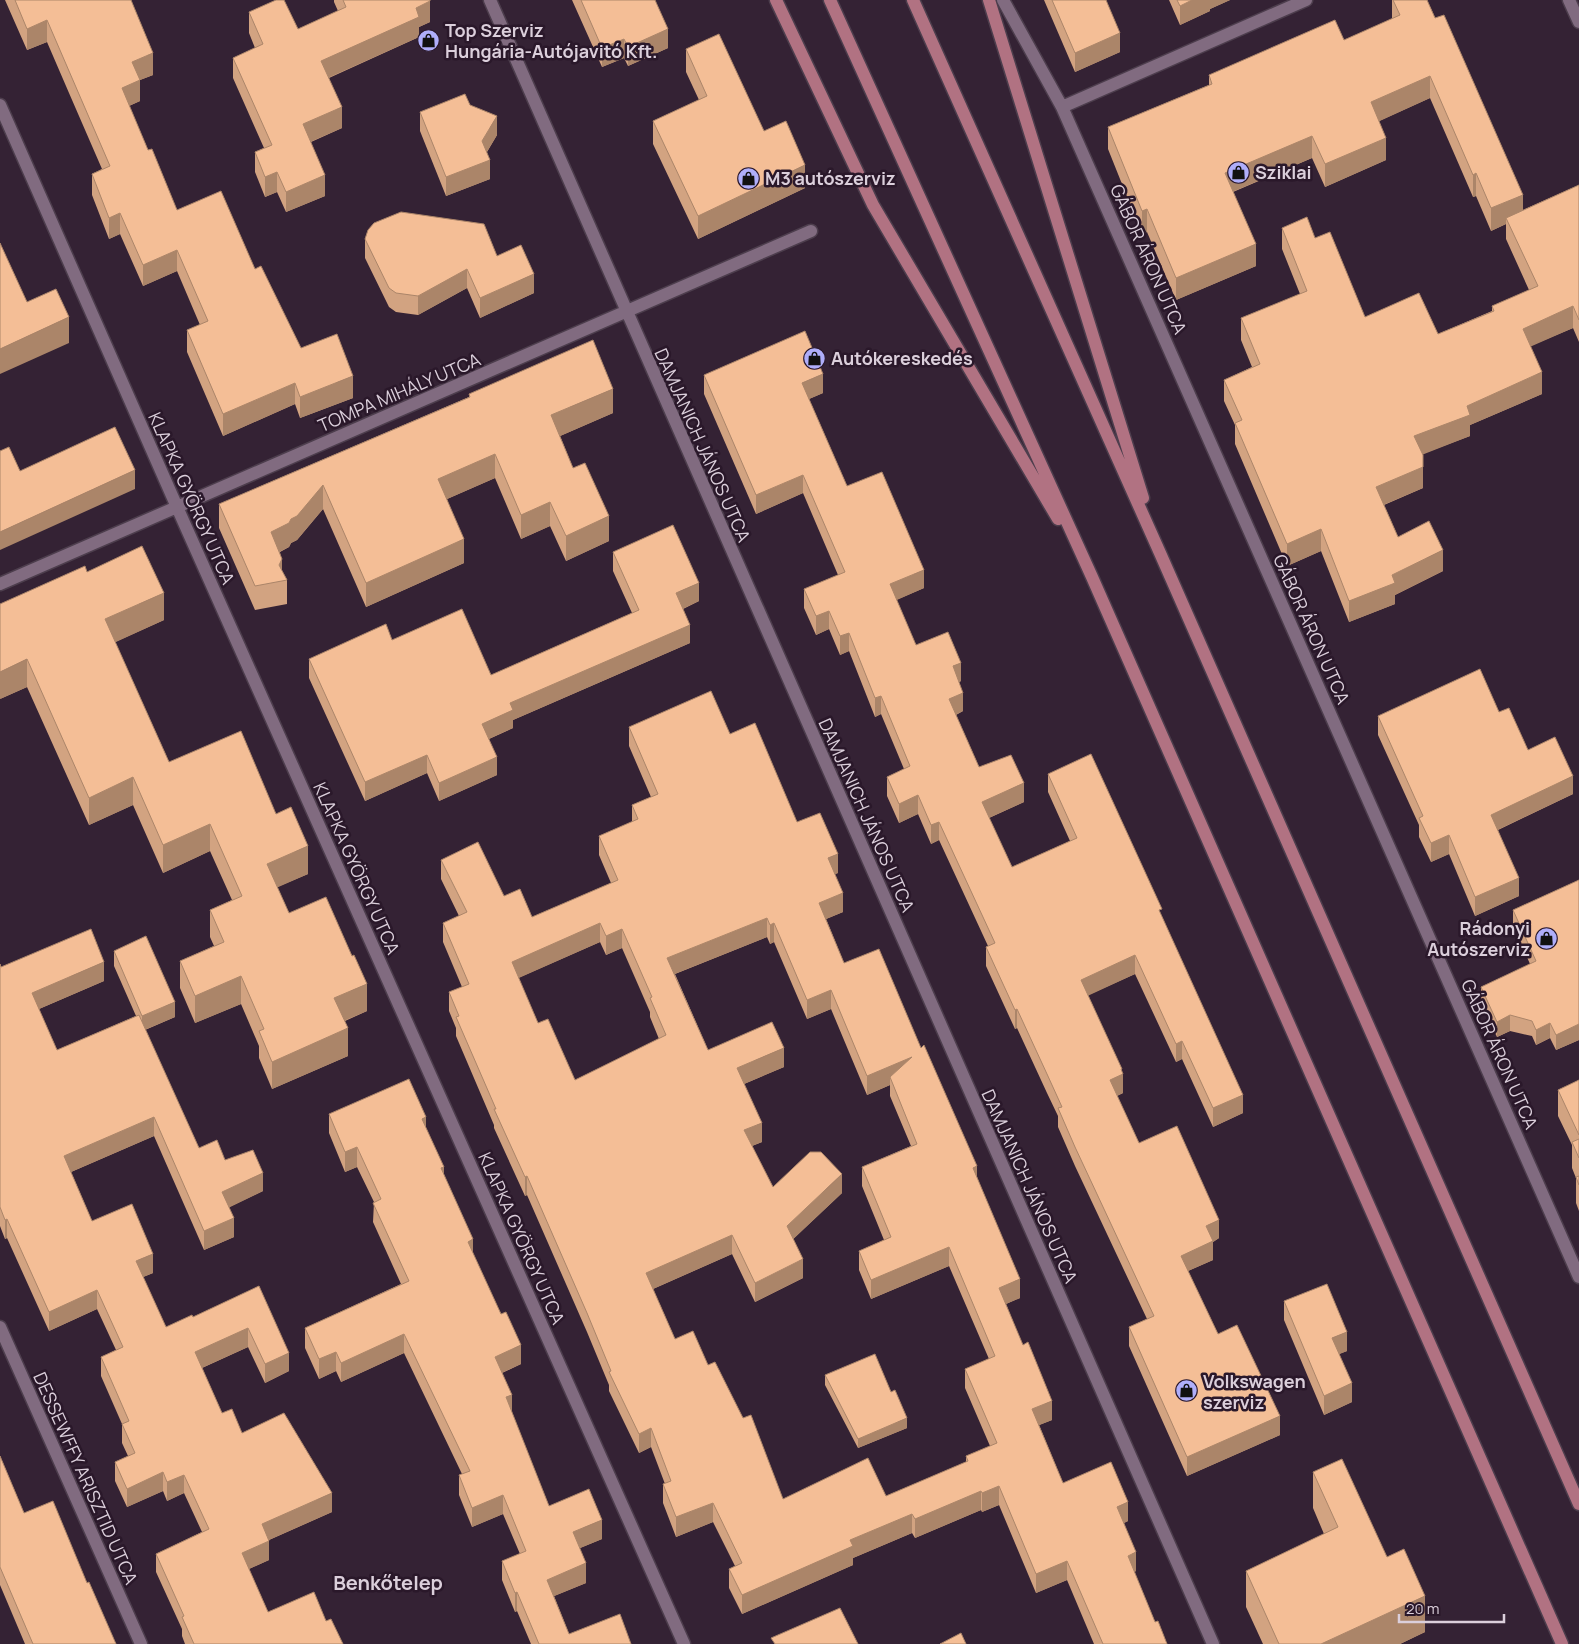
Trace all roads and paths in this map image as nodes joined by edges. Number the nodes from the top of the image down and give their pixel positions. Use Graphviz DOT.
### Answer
graph roads {
  1 [pos="490,0"];
  2 [pos="776,0"];
  3 [pos="830,0"];
  4 [pos="913,0"];
  5 [pos="988,0"];
  6 [pos="1004,0"];
  7 [pos="1306,0"];
  8 [pos="1570,0"];
  9 [pos="1579,22"];
  10 [pos="0,105"];
  11 [pos="1062,107"];
  12 [pos="810,231"];
  13 [pos="626,312"];
  14 [pos="176,507"];
  15 [pos="1160,553"];
  16 [pos="1092,578"];
  17 [pos="0,584"];
  18 [pos="1579,1277"];
  19 [pos="0,1327"];
  20 [pos="1579,1504"];
  21 [pos="141,1644"];
  22 [pos="684,1644"];
  23 [pos="1212,1644"];
  24 [pos="1562,1644"];
  1 -- 13 [label="street, DAMJANICH JÁNOS UTCA"];
  2 -- 16 [label="main road"];
  3 -- 16 [label="main road"];
  4 -- 15 [label="main road"];
  5 -- 15 [label="main road"];
  6 -- 11 [label="street, GÁBOR ÁRON UTCA"];
  7 -- 11 [label="street"];
  8 -- 9 [label="street"];
  10 -- 14 [label="street, KLAPKA GYÖRGY UTCA"];
  11 -- 18 [label="street, GÁBOR ÁRON UTCA"];
  12 -- 13 [label="street, TOMPA MIHÁLY UTCA"];
  13 -- 14 [label="street, TOMPA MIHÁLY UTCA"];
  13 -- 23 [label="street, DAMJANICH JÁNOS UTCA"];
  14 -- 17 [label="street, TOMPA MIHÁLY UTCA"];
  14 -- 22 [label="street, KLAPKA GYÖRGY UTCA"];
  15 -- 20 [label="main road"];
  16 -- 24 [label="main road"];
  19 -- 21 [label="street, DESSEWFFY ARISZTID UTCA"];
}
